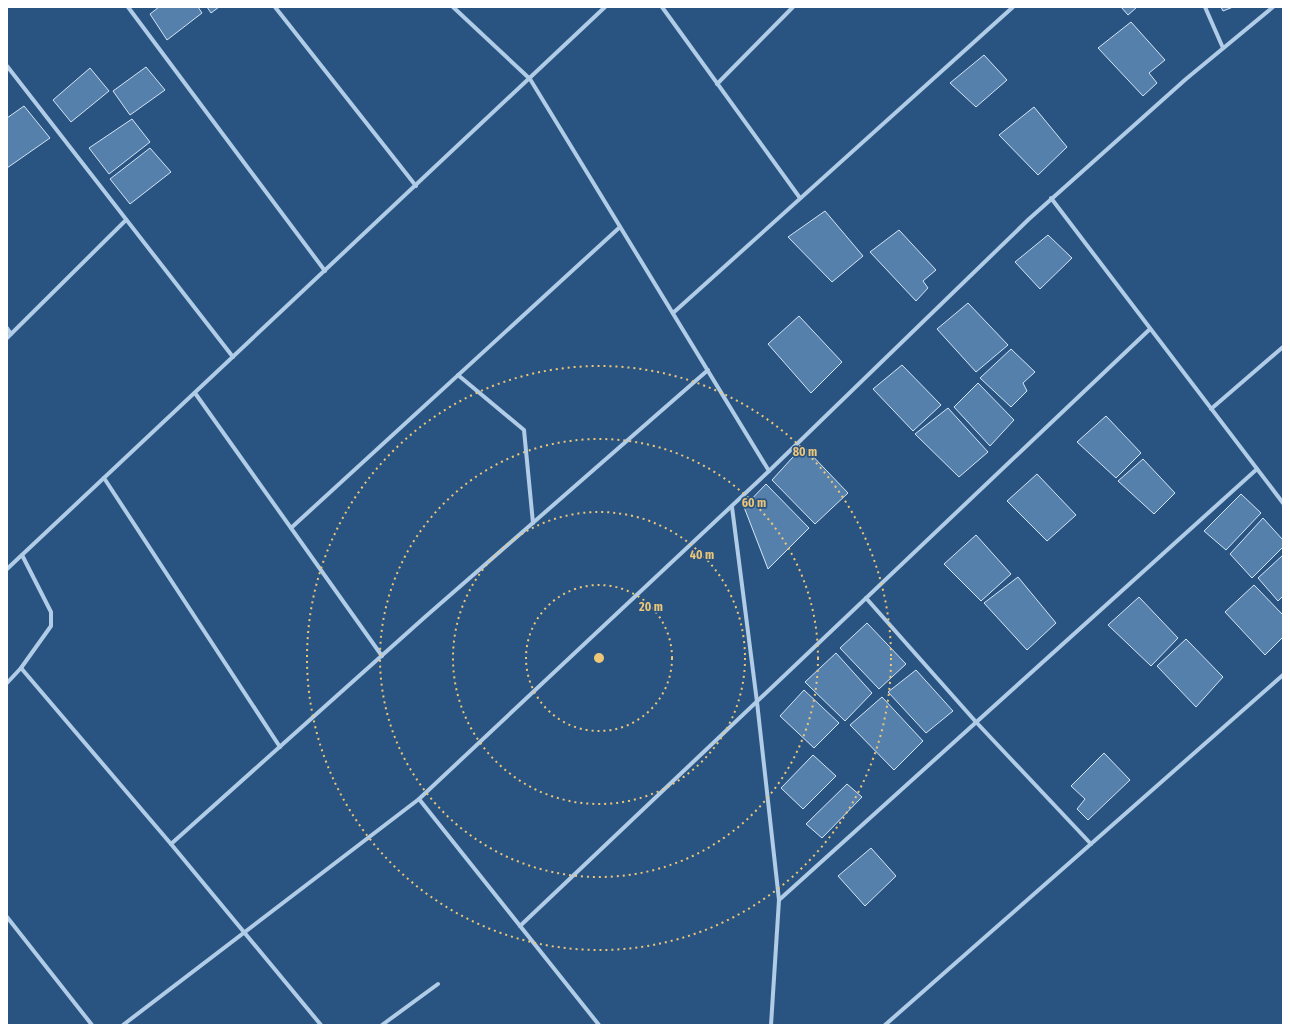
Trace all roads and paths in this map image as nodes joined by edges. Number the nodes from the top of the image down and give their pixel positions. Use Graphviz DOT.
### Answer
graph roads {
  1 [pos="128,7"];
  2 [pos="275,7"];
  3 [pos="453,7"];
  4 [pos="605,7"];
  5 [pos="662,7"];
  6 [pos="793,7"];
  7 [pos="1205,7"];
  8 [pos="1273,7"];
  9 [pos="1011,8"];
  10 [pos="1223,48"];
  11 [pos="7,66"];
  12 [pos="530,79"];
  13 [pos="717,84"];
  14 [pos="416,186"];
  15 [pos="800,198"];
  16 [pos="1051,198"];
  17 [pos="126,220"];
  18 [pos="620,227"];
  19 [pos="325,271"];
  20 [pos="673,313"];
  21 [pos="7,328"];
  22 [pos="1150,329"];
  23 [pos="12,334"];
  24 [pos="7,338"];
  25 [pos="1283,348"];
  26 [pos="233,357"];
  27 [pos="708,370"];
  28 [pos="458,375"];
  29 [pos="195,392"];
  30 [pos="1211,409"];
  31 [pos="1257,469"];
  32 [pos="770,471"];
  33 [pos="104,478"];
  34 [pos="1283,503"];
  35 [pos="732,506"];
  36 [pos="534,523"];
  37 [pos="291,528"];
  38 [pos="22,555"];
  39 [pos="7,569"];
  40 [pos="866,598"];
  41 [pos="382,656"];
  42 [pos="21,668"];
  43 [pos="1283,675"];
  44 [pos="7,683"];
  45 [pos="757,702"];
  46 [pos="976,722"];
  47 [pos="280,747"];
  48 [pos="419,799"];
  49 [pos="171,844"];
  50 [pos="1091,844"];
  51 [pos="778,900"];
  52 [pos="7,917"];
  53 [pos="520,926"];
  54 [pos="245,932"];
  55 [pos="438,984"];
  56 [pos="92,1025"];
  57 [pos="123,1025"];
  58 [pos="322,1025"];
  59 [pos="382,1025"];
  60 [pos="599,1025"];
  61 [pos="771,1025"];
  62 [pos="885,1025"];
  1 -- 19 [label="street"];
  2 -- 14 [label="street"];
  3 -- 12 [label="street"];
  4 -- 12 [label="street"];
  5 -- 13 [label="street"];
  6 -- 13 [label="street"];
  7 -- 10 [label="street"];
  8 -- 10 [label="street"];
  9 -- 15 [label="street"];
  10 -- 16 [label="street"];
  11 -- 17 [label="street"];
  12 -- 14 [label="street"];
  12 -- 18 [label="street"];
  13 -- 15 [label="street"];
  14 -- 19 [label="street"];
  15 -- 20 [label="street"];
  16 -- 22 [label="street"];
  16 -- 32 [label="street"];
  17 -- 23 [label="street"];
  17 -- 26 [label="street"];
  18 -- 20 [label="street"];
  18 -- 28 [label="street"];
  19 -- 26 [label="street"];
  20 -- 27 [label="street"];
  21 -- 23 [label="street"];
  22 -- 30 [label="street"];
  22 -- 40 [label="street"];
  23 -- 24 [label="street"];
  25 -- 30 [label="street"];
  26 -- 29 [label="street"];
  27 -- 32 [label="street"];
  27 -- 36 [label="street"];
  28 -- 36 [label="street"];
  28 -- 37 [label="street"];
  29 -- 33 [label="street"];
  29 -- 37 [label="street"];
  30 -- 31 [label="street"];
  31 -- 34 [label="street"];
  31 -- 46 [label="street"];
  32 -- 35 [label="street"];
  33 -- 38 [label="street"];
  33 -- 47 [label="street"];
  35 -- 45 [label="street"];
  35 -- 48 [label="street"];
  36 -- 41 [label="street"];
  37 -- 41 [label="street"];
  38 -- 39 [label="street"];
  38 -- 42 [label="street"];
  40 -- 45 [label="street"];
  40 -- 46 [label="street"];
  41 -- 47 [label="street"];
  42 -- 44 [label="street"];
  42 -- 49 [label="street"];
  43 -- 50 [label="street"];
  45 -- 51 [label="street"];
  45 -- 53 [label="street"];
  46 -- 50 [label="street"];
  46 -- 51 [label="street"];
  47 -- 49 [label="street"];
  48 -- 53 [label="street"];
  48 -- 54 [label="street"];
  49 -- 54 [label="street"];
  50 -- 62 [label="street"];
  51 -- 61 [label="street"];
  52 -- 56 [label="street"];
  53 -- 60 [label="street"];
  54 -- 57 [label="street"];
  54 -- 58 [label="street"];
  55 -- 59 [label="street"];
}
